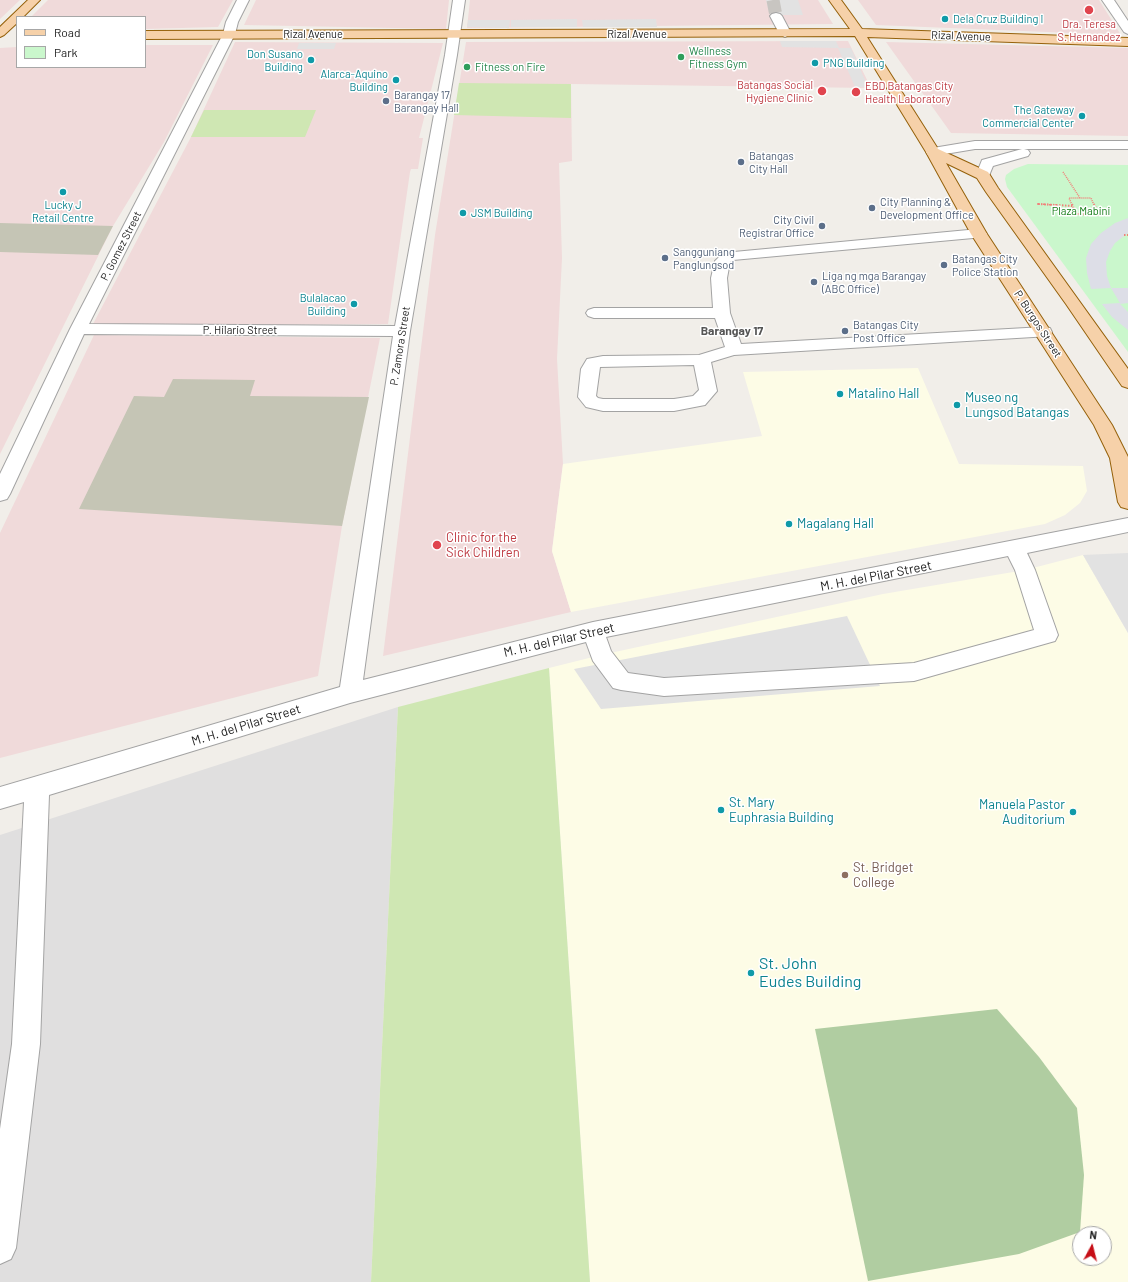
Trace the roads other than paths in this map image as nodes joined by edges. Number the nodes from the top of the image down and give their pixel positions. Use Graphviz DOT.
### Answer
graph roads {
  1 [pos="34,0"];
  2 [pos="243,0"];
  3 [pos="459,0"];
  4 [pos="835,0"];
  5 [pos="1108,0"];
  6 [pos="21,16"];
  7 [pos="776,16"];
  8 [pos="16,22"];
  9 [pos="1128,30"];
  10 [pos="786,32"];
  11 [pos="859,33"];
  12 [pos="229,34"];
  13 [pos="146,35"];
  14 [pos="454,35"];
  15 [pos="4,36"];
  16 [pos="1128,42"];
  17 [pos="1055,144"];
  18 [pos="1128,145"];
  19 [pos="933,152"];
  20 [pos="983,175"];
  21 [pos="979,234"];
  22 [pos="594,313"];
  23 [pos="722,313"];
  24 [pos="78,329"];
  25 [pos="402,331"];
  26 [pos="1044,332"];
  27 [pos="734,350"];
  28 [pos="702,360"];
  29 [pos="1128,382"];
  30 [pos="1123,458"];
  31 [pos="0,494"];
  32 [pos="1128,502"];
  33 [pos="1128,525"];
  34 [pos="1014,548"];
  35 [pos="593,632"];
  36 [pos="350,693"];
  37 [pos="37,788"];
  38 [pos="0,798"];
  39 [pos="0,1248"];
  1 -- 6 [label="main road"];
  2 -- 12 [label="street, P. Gomez Street"];
  3 -- 14 [label="street, P. Zamora Street"];
  4 -- 11 [label="main road, P. Burgos Street"];
  5 -- 9 [label="street"];
  7 -- 10 [label="street"];
  8 -- 15 [label="main road"];
  10 -- 11 [label="main road, Rizal Avenue"];
  10 -- 14 [label="main road, Rizal Avenue"];
  11 -- 16 [label="main road, Rizal Avenue"];
  11 -- 19 [label="main road, P. Burgos Street"];
  12 -- 13 [label="main road, Rizal Avenue"];
  12 -- 14 [label="main road, Rizal Avenue"];
  12 -- 24 [label="street, P. Gomez Street"];
  14 -- 25 [label="street, P. Zamora Street"];
  17 -- 18 [label="street"];
  17 -- 19 [label="street"];
  17 -- 20 [label="street"];
  19 -- 20 [label="main road"];
  19 -- 21 [label="main road, P. Burgos Street"];
  20 -- 29 [label="main road"];
  21 -- 23 [label="street"];
  21 -- 26 [label="main road, P. Burgos Street"];
  22 -- 23 [label="street"];
  23 -- 27 [label="street"];
  24 -- 25 [label="street, P. Hilario Street"];
  24 -- 31 [label="street, P. Gomez Street"];
  25 -- 36 [label="street, P. Zamora Street"];
  26 -- 27 [label="street"];
  26 -- 30 [label="main road, P. Burgos Street"];
  27 -- 28 [label="street"];
  28 -- 28 [label="street"];
  30 -- 32 [label="main road, P. Burgos Street"];
  33 -- 34 [label="street, M. H. del Pilar Street"];
  34 -- 35 [label="street, M. H. del Pilar Street"];
  34 -- 35 [label="street"];
  35 -- 36 [label="street, M. H. del Pilar Street"];
  36 -- 37 [label="street, M. H. del Pilar Street"];
  37 -- 38 [label="street, M. H. del Pilar Street"];
  37 -- 39 [label="street"];
}
